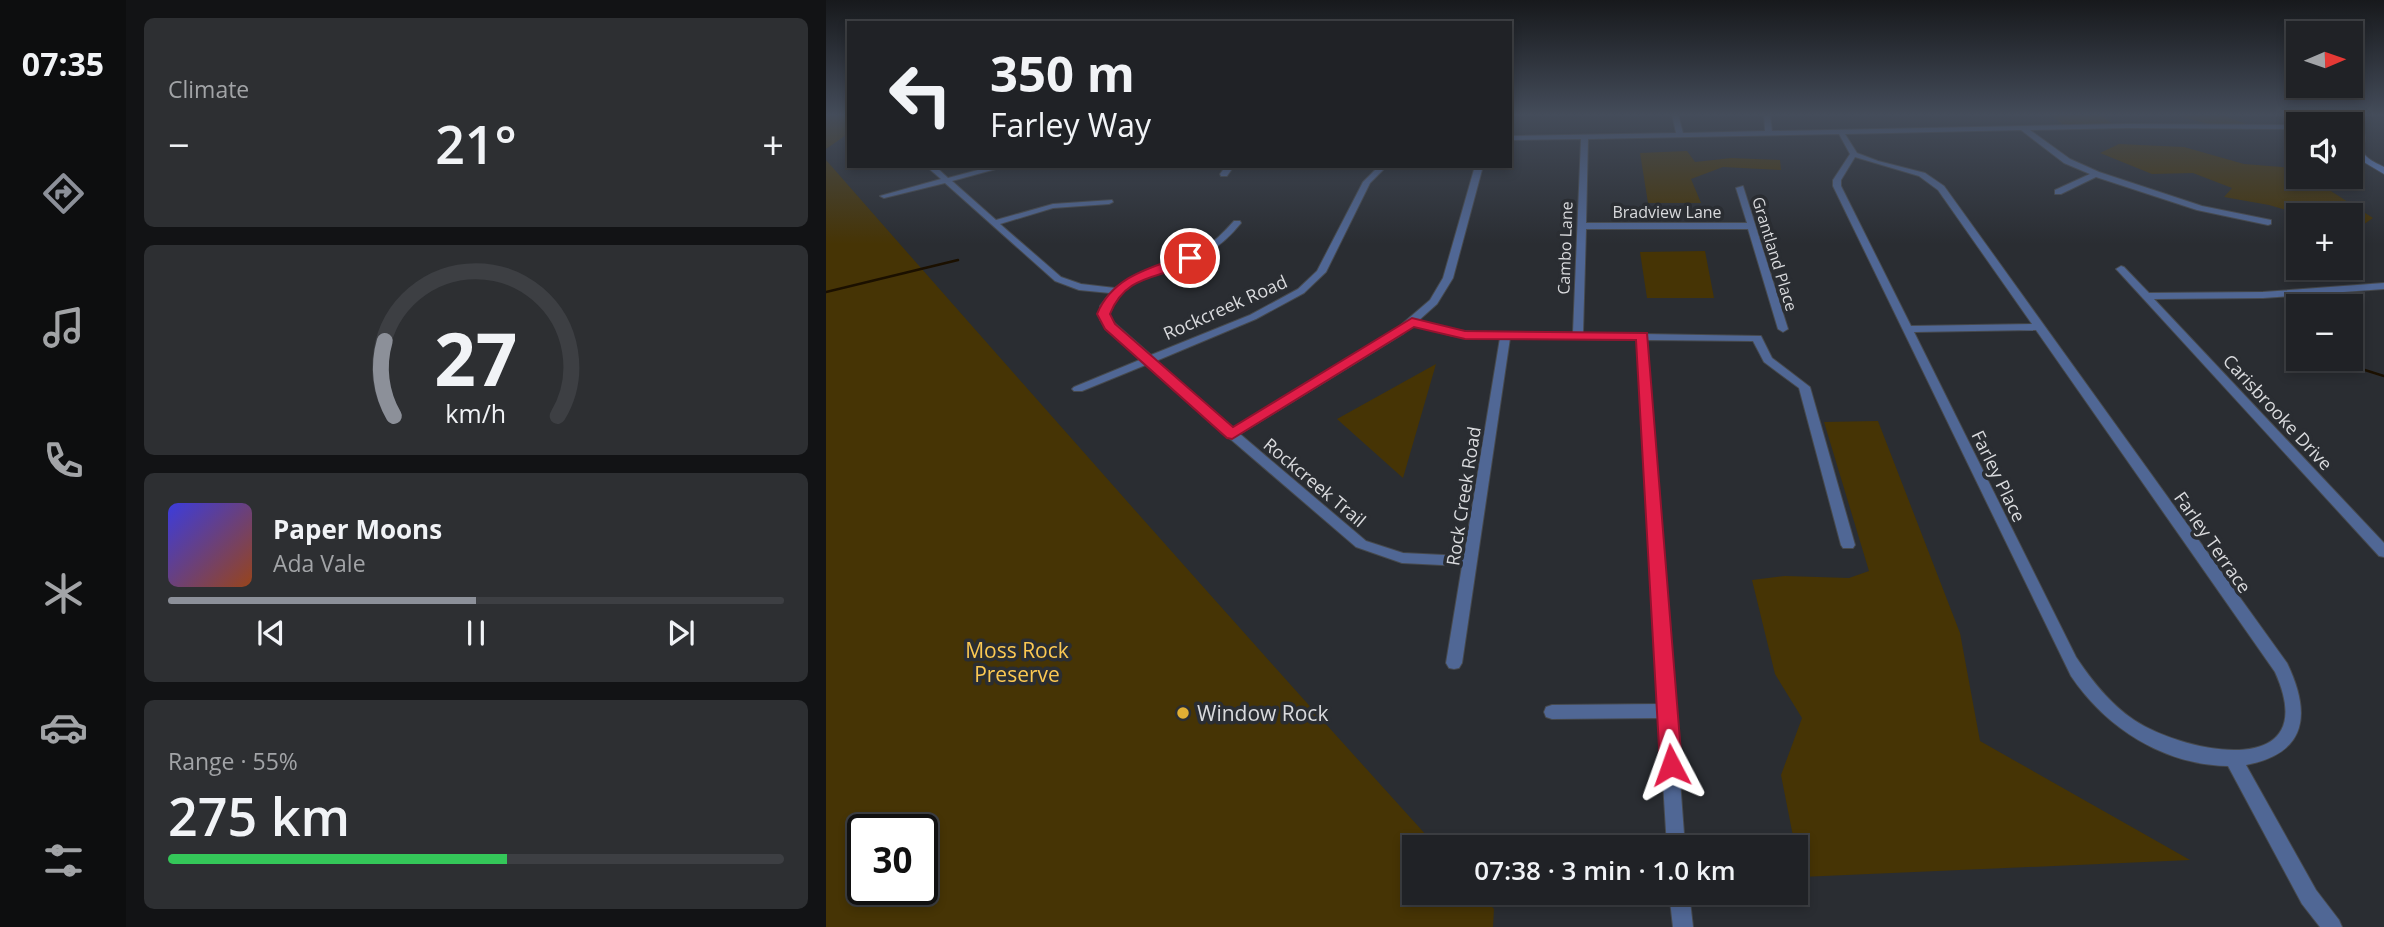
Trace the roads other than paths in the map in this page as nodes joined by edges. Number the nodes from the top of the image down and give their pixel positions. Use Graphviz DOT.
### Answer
graph roads {
  1 [pos="1585,157"];
  2 [pos="1854,157"];
  3 [pos="1862,157"];
  4 [pos="2062,157"];
  5 [pos="2363,158"];
  6 [pos="1882,166"];
  7 [pos="932,168"];
  8 [pos="995,168"];
  9 [pos="1377,168"];
  10 [pos="1478,168"];
  11 [pos="1852,170"];
  12 [pos="2384,171"];
  13 [pos="2096,174"];
  14 [pos="944,180"];
  15 [pos="1740,188"];
  16 [pos="2059,192"];
  17 [pos="884,196"];
  18 [pos="1109,202"];
  19 [pos="2268,222"];
  20 [pos="993,223"];
  21 [pos="1237,223"];
  22 [pos="1583,226"];
  23 [pos="1751,226"];
  24 [pos="2121,269"];
  25 [pos="2384,286"];
  26 [pos="1116,291"];
  27 [pos="2146,296"];
  28 [pos="1412,322"];
  29 [pos="2040,327"];
  30 [pos="1783,328"];
  31 [pos="1907,329"];
  32 [pos="1578,335"];
  33 [pos="1505,336"];
  34 [pos="1642,336"];
  35 [pos="1148,360"];
  36 [pos="1078,389"];
  37 [pos="1232,434"];
  38 [pos="1848,545"];
  39 [pos="2384,552"];
  40 [pos="1470,561"];
  41 [pos="1454,663"];
  42 [pos="1667,711"];
  43 [pos="1552,712"];
  44 [pos="2232,759"];
  45 [pos="1675,835"];
  46 [pos="1680,905"];
  47 [pos="1683,927"];
  48 [pos="2332,927"];
  1 -- 22 [label="street, Cambo Lane"];
  2 -- 11 [label="street"];
  3 -- 6 [label="street, Farley Terrace"];
  4 -- 13 [label="street"];
  5 -- 12 [label="street"];
  6 -- 11 [label="street"];
  6 -- 29 [label="street, Farley Terrace"];
  7 -- 14 [label="street"];
  8 -- 14 [label="street"];
  9 -- 35 [label="street, Rockcreek Road"];
  10 -- 28 [label="street"];
  11 -- 31 [label="street, Farley Place"];
  13 -- 16 [label="street"];
  13 -- 19 [label="street"];
  14 -- 17 [label="street"];
  14 -- 20 [label="street"];
  15 -- 23 [label="street, Grantland Place"];
  18 -- 20 [label="street"];
  20 -- 26 [label="street"];
  21 -- 26 [label="street"];
  22 -- 23 [label="street, Bradview Lane"];
  22 -- 32 [label="street, Cambo Lane"];
  23 -- 30 [label="street, Grantland Place"];
  24 -- 27 [label="street, Carisbrooke Drive"];
  25 -- 27 [label="street"];
  26 -- 35 [label="street, Rockcreek Trail"];
  27 -- 39 [label="street, Carisbrooke Drive"];
  28 -- 33 [label="street"];
  28 -- 37 [label="street"];
  29 -- 31 [label="street"];
  29 -- 44 [label="street, Farley Terrace"];
  31 -- 44 [label="street, Farley Place"];
  32 -- 33 [label="street"];
  32 -- 34 [label="street"];
  33 -- 40 [label="street, Rock Creek Road"];
  34 -- 38 [label="street"];
  34 -- 42 [label="street"];
  35 -- 36 [label="street, Rockcreek Road"];
  35 -- 37 [label="street, Rockcreek Trail"];
  37 -- 40 [label="street, Rockcreek Trail"];
  40 -- 41 [label="street, Rock Creek Road"];
  42 -- 43 [label="street"];
  42 -- 45 [label="street"];
  44 -- 48 [label="street"];
  46 -- 47 [label="street"];
}
